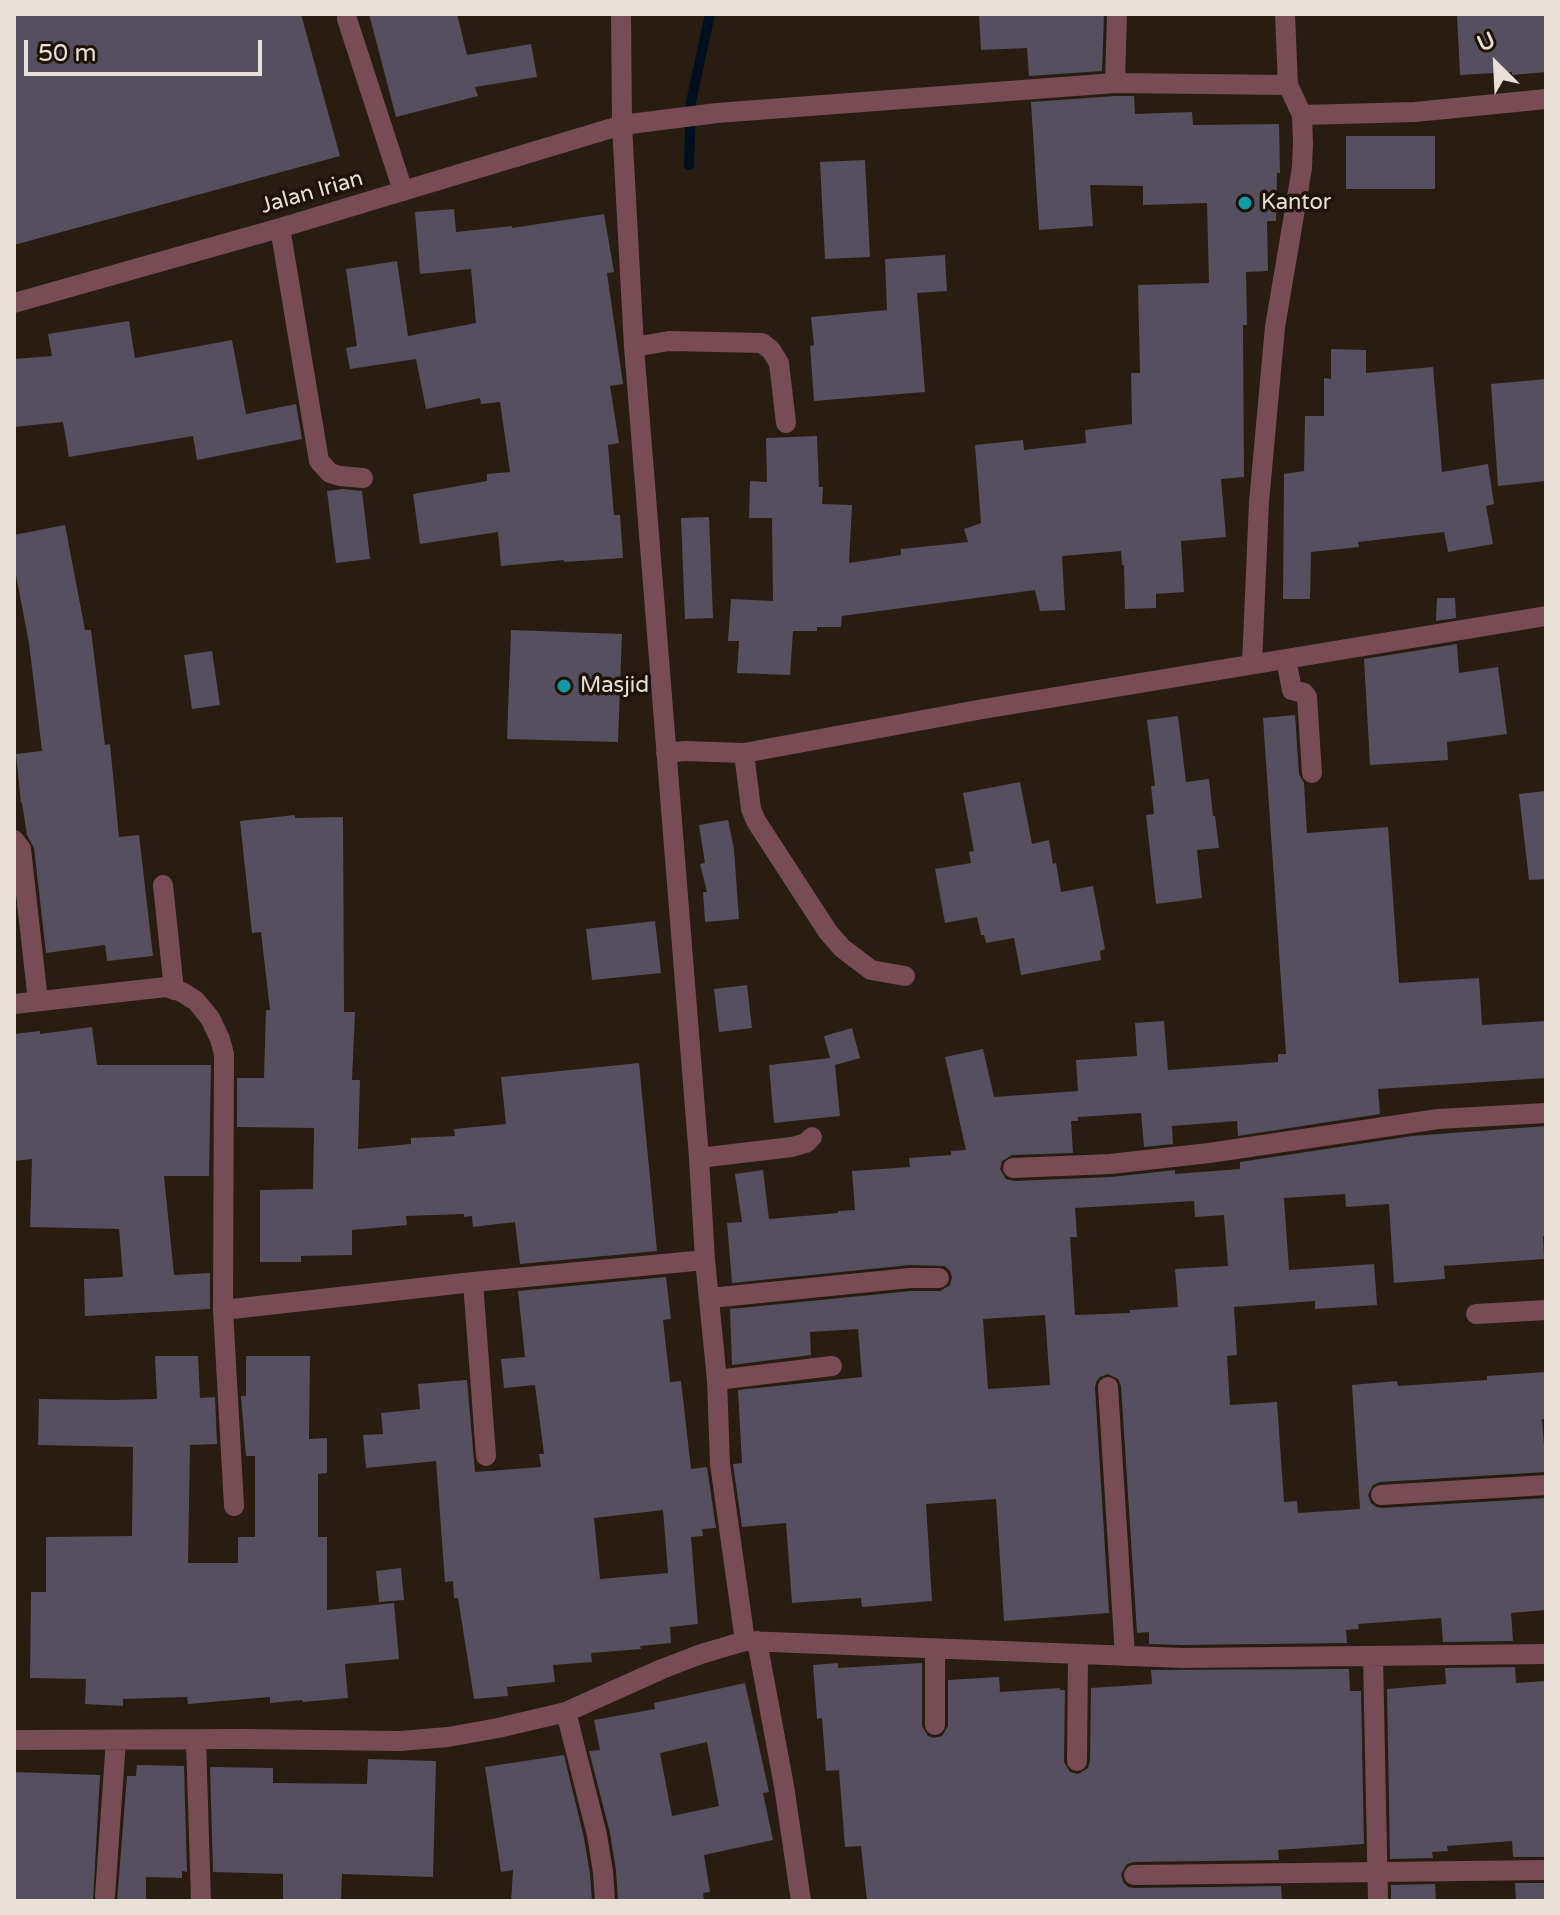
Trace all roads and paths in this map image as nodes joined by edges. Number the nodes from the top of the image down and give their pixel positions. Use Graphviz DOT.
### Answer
graph roads {
  1 [pos="621,14"];
  2 [pos="1117,14"];
  3 [pos="1285,14"];
  4 [pos="347,19"];
  5 [pos="1115,83"];
  6 [pos="1288,85"];
  7 [pos="1546,99"];
  8 [pos="1302,115"];
  9 [pos="622,125"];
  10 [pos="403,191"];
  11 [pos="280,228"];
  12 [pos="14,303"];
  13 [pos="634,347"];
  14 [pos="786,423"];
  15 [pos="363,478"];
  16 [pos="1546,616"];
  17 [pos="1286,659"];
  18 [pos="1252,664"];
  19 [pos="676,752"];
  20 [pos="738,752"];
  21 [pos="1312,773"];
  22 [pos="14,840"];
  23 [pos="163,885"];
  24 [pos="905,976"];
  25 [pos="174,990"];
  26 [pos="38,1001"];
  27 [pos="14,1004"];
  28 [pos="1546,1113"];
  29 [pos="812,1137"];
  30 [pos="699,1158"];
  31 [pos="1013,1168"];
  32 [pos="705,1260"];
  33 [pos="939,1278"];
  34 [pos="473,1282"];
  35 [pos="710,1298"];
  36 [pos="223,1310"];
  37 [pos="1546,1310"];
  38 [pos="1476,1314"];
  39 [pos="832,1366"];
  40 [pos="717,1380"];
  41 [pos="1108,1387"];
  42 [pos="486,1456"];
  43 [pos="1546,1485"];
  44 [pos="1381,1495"];
  45 [pos="234,1506"];
  46 [pos="751,1641"];
  47 [pos="935,1648"];
  48 [pos="1078,1654"];
  49 [pos="1546,1654"];
  50 [pos="1125,1656"];
  51 [pos="1373,1656"];
  52 [pos="566,1712"];
  53 [pos="935,1725"];
  54 [pos="14,1740"];
  55 [pos="116,1740"];
  56 [pos="196,1740"];
  57 [pos="1077,1761"];
  58 [pos="1546,1870"];
  59 [pos="1378,1872"];
  60 [pos="1134,1875"];
  61 [pos="105,1896"];
  62 [pos="201,1901"];
  63 [pos="605,1901"];
  64 [pos="801,1901"];
  65 [pos="1378,1901"];
  1 -- 9 [label="street"];
  2 -- 5 [label="street"];
  3 -- 6 [label="street"];
  4 -- 10 [label="street"];
  5 -- 6 [label="street, Jalan Irian"];
  5 -- 9 [label="street, Jalan Irian"];
  6 -- 8 [label="street"];
  7 -- 8 [label="street"];
  8 -- 18 [label="street"];
  9 -- 10 [label="street, Jalan Irian"];
  9 -- 13 [label="street"];
  10 -- 11 [label="street, Jalan Irian"];
  11 -- 12 [label="street, Jalan Irian"];
  11 -- 15 [label="street"];
  13 -- 14 [label="street"];
  13 -- 19 [label="street"];
  16 -- 17 [label="street"];
  17 -- 18 [label="street"];
  17 -- 21 [label="street"];
  18 -- 20 [label="street"];
  19 -- 20 [label="street"];
  19 -- 30 [label="street"];
  20 -- 24 [label="street"];
  22 -- 26 [label="street"];
  23 -- 25 [label="street"];
  25 -- 26 [label="street"];
  25 -- 36 [label="street"];
  26 -- 27 [label="street"];
  28 -- 31 [label="street"];
  29 -- 30 [label="street"];
  30 -- 32 [label="street"];
  32 -- 34 [label="street"];
  32 -- 35 [label="street"];
  33 -- 35 [label="street"];
  34 -- 36 [label="street"];
  34 -- 42 [label="street"];
  35 -- 40 [label="street"];
  36 -- 45 [label="street"];
  37 -- 38 [label="street"];
  39 -- 40 [label="street"];
  40 -- 46 [label="street"];
  41 -- 50 [label="street"];
  43 -- 44 [label="street"];
  46 -- 47 [label="street"];
  46 -- 52 [label="street"];
  46 -- 64 [label="street"];
  47 -- 48 [label="street"];
  47 -- 53 [label="street"];
  48 -- 50 [label="street"];
  48 -- 57 [label="street"];
  49 -- 51 [label="street"];
  50 -- 51 [label="street"];
  51 -- 59 [label="street"];
  52 -- 56 [label="street"];
  52 -- 63 [label="street"];
  54 -- 55 [label="street"];
  55 -- 56 [label="street"];
  55 -- 61 [label="street"];
  56 -- 62 [label="street"];
  58 -- 59 [label="street"];
  59 -- 60 [label="street"];
  59 -- 65 [label="street"];
}
